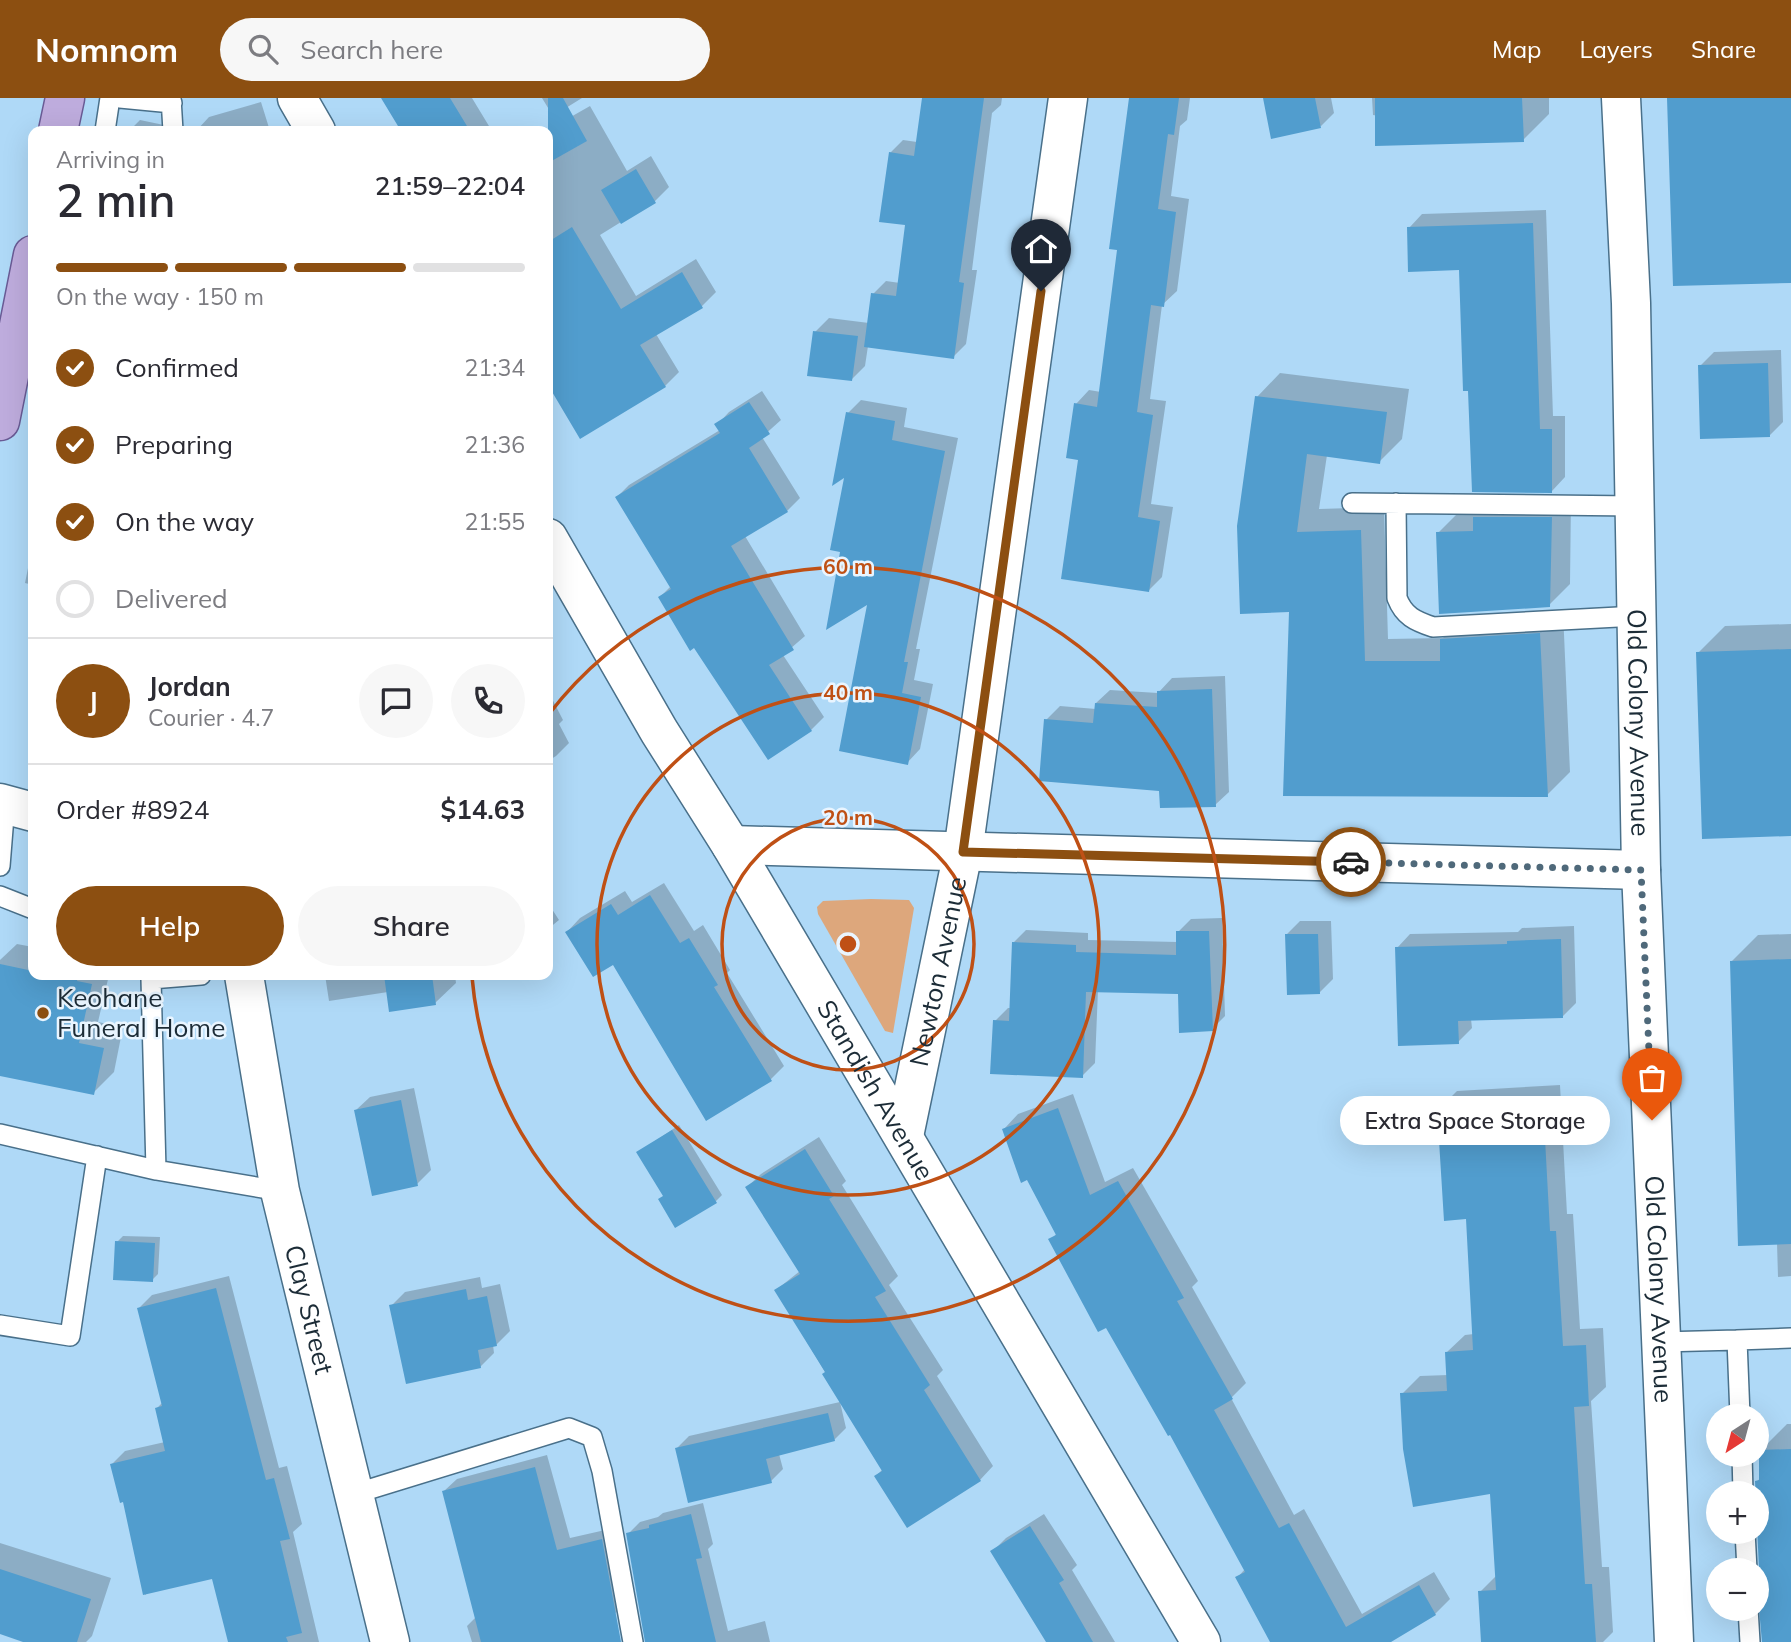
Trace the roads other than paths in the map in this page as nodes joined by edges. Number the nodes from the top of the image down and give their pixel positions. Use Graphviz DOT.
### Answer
graph roads {
  1 [pos="65,98"];
  2 [pos="110,98"];
  3 [pos="120,98"];
  4 [pos="297,98"];
  5 [pos="1068,98"];
  6 [pos="1621,98"];
  7 [pos="172,101"];
  8 [pos="59,126"];
  9 [pos="106,126"];
  10 [pos="173,126"];
  11 [pos="313,126"];
  12 [pos="28,280"];
  13 [pos="0,421"];
  14 [pos="1352,503"];
  15 [pos="1396,503"];
  16 [pos="1635,506"];
  17 [pos="553,547"];
  18 [pos="1637,615"];
  19 [pos="13,806"];
  20 [pos="731,845"];
  21 [pos="963,852"];
  22 [pos="0,866"];
  23 [pos="1641,870"];
  24 [pos="0,897"];
  25 [pos="28,907"];
  26 [pos="150,980"];
  27 [pos="245,980"];
  28 [pos="0,1134"];
  29 [pos="904,1136"];
  30 [pos="97,1156"];
  31 [pos="156,1170"];
  32 [pos="280,1191"];
  33 [pos="0,1325"];
  34 [pos="1791,1338"];
  35 [pos="1737,1340"];
  36 [pos="1661,1342"];
  37 [pos="1740,1404"];
  38 [pos="354,1494"];
  39 [pos="1749,1621"];
  40 [pos="390,1642"];
  41 [pos="633,1642"];
  42 [pos="1201,1642"];
  43 [pos="1674,1642"];
  44 [pos="1750,1642"];
  1 -- 8 [label="main road"];
  2 -- 9 [label="lane"];
  3 -- 7 [label="lane"];
  4 -- 11 [label="street"];
  5 -- 21 [label="street, Newton Avenue"];
  6 -- 16 [label="street, Old Colony Avenue"];
  7 -- 10 [label="lane"];
  12 -- 13 [label="main road"];
  14 -- 15 [label="lane"];
  15 -- 16 [label="lane"];
  15 -- 18 [label="lane"];
  16 -- 18 [label="street, Old Colony Avenue"];
  17 -- 20 [label="street, Standish Avenue"];
  18 -- 23 [label="street, Old Colony Avenue"];
  19 -- 22 [label="lane"];
  20 -- 21 [label="street"];
  20 -- 29 [label="street, Standish Avenue"];
  21 -- 23 [label="street"];
  21 -- 29 [label="street, Newton Avenue"];
  23 -- 36 [label="street, Old Colony Avenue"];
  24 -- 25 [label="lane"];
  26 -- 31 [label="lane"];
  27 -- 32 [label="street, Clay Street"];
  28 -- 30 [label="lane"];
  29 -- 42 [label="street, Standish Avenue"];
  30 -- 31 [label="lane"];
  30 -- 33 [label="lane"];
  31 -- 32 [label="lane"];
  32 -- 38 [label="street, Clay Street"];
  34 -- 35 [label="lane"];
  35 -- 36 [label="lane"];
  35 -- 37 [label="lane"];
  36 -- 43 [label="street, Old Colony Avenue"];
  38 -- 40 [label="street, Clay Street"];
  38 -- 41 [label="lane"];
  39 -- 44 [label="lane"];
}
